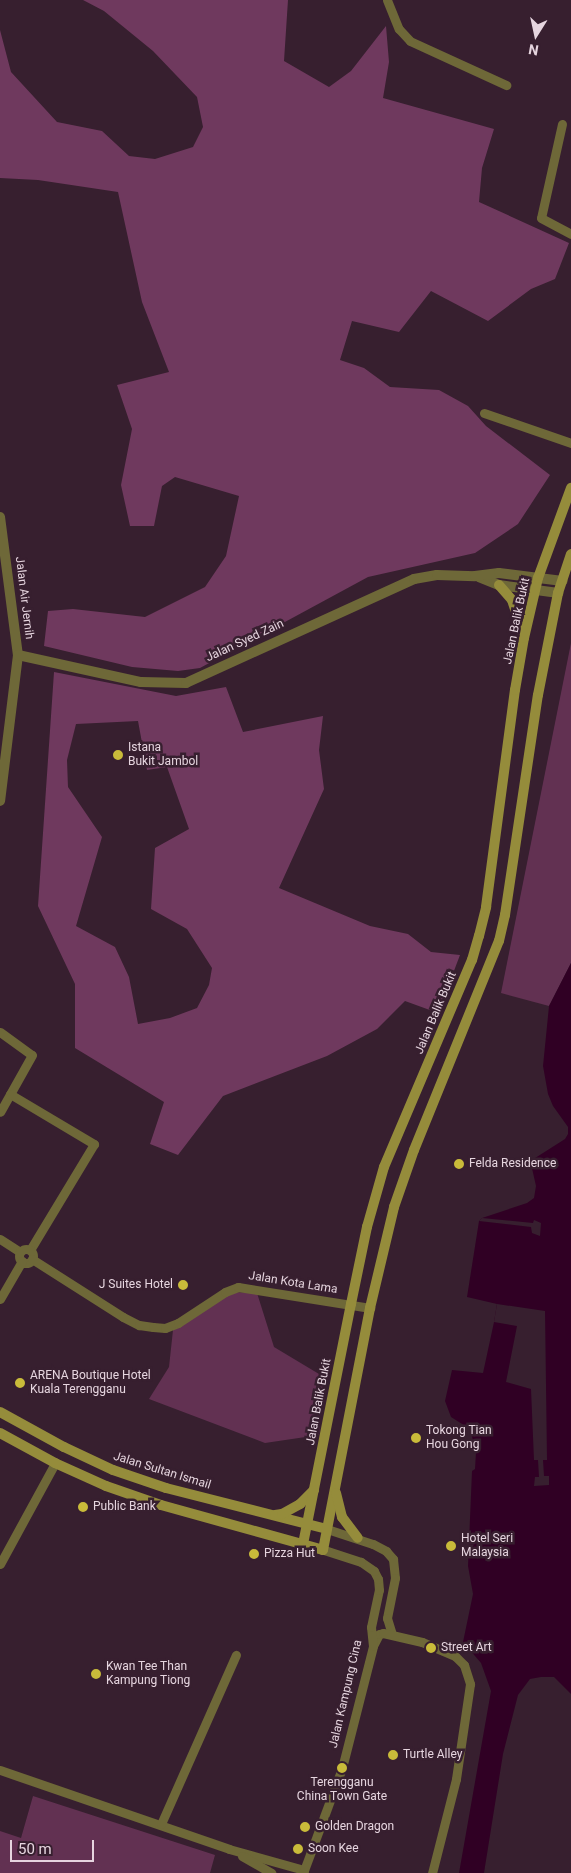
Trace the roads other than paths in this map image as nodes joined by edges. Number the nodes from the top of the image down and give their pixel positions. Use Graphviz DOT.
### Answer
graph roads {
  1 [pos="387,0"];
  2 [pos="506,85"];
  3 [pos="562,124"];
  4 [pos="571,234"];
  5 [pos="484,413"];
  6 [pos="571,444"];
  7 [pos="571,488"];
  8 [pos="0,518"];
  9 [pos="571,554"];
  10 [pos="475,576"];
  11 [pos="538,578"];
  12 [pos="562,581"];
  13 [pos="499,585"];
  14 [pos="535,590"];
  15 [pos="558,593"];
  16 [pos="524,638"];
  17 [pos="18,655"];
  18 [pos="4,749"];
  19 [pos="0,801"];
  20 [pos="0,1032"];
  21 [pos="10,1094"];
  22 [pos="0,1112"];
  23 [pos="0,1239"];
  24 [pos="26,1256"];
  25 [pos="0,1299"];
  26 [pos="351,1304"];
  27 [pos="370,1308"];
  28 [pos="0,1412"];
  29 [pos="0,1433"];
  30 [pos="55,1463"];
  31 [pos="335,1487"];
  32 [pos="315,1490"];
  33 [pos="272,1515"];
  34 [pos="308,1525"];
  35 [pos="327,1529"];
  36 [pos="358,1538"];
  37 [pos="304,1544"];
  38 [pos="322,1550"];
  39 [pos="0,1564"];
  40 [pos="392,1634"];
  41 [pos="373,1646"];
  42 [pos="236,1655"];
  43 [pos="0,1770"];
  44 [pos="161,1824"];
  45 [pos="229,1849"];
  46 [pos="303,1872"];
  47 [pos="272,1873"];
  48 [pos="432,1873"];
  1 -- 2 [label="street"];
  3 -- 4 [label="street"];
  5 -- 6 [label="street"];
  7 -- 11 [label="main road, Jalan Balik Bukit"];
  8 -- 17 [label="street, Jalan Air Jernih"];
  9 -- 12 [label="main road"];
  10 -- 11 [label="street"];
  10 -- 13 [label="street"];
  10 -- 17 [label="street, Jalan Syed Zain"];
  11 -- 12 [label="street"];
  11 -- 14 [label="main road, Jalan Balik Bukit"];
  12 -- 15 [label="main road"];
  13 -- 14 [label="street"];
  13 -- 16 [label="main road"];
  14 -- 15 [label="street"];
  14 -- 16 [label="main road, Jalan Balik Bukit"];
  15 -- 27 [label="main road"];
  16 -- 26 [label="main road, Jalan Balik Bukit"];
  17 -- 18 [label="street, Jalan Air Jernih"];
  18 -- 19 [label="street, Jalan Air Jernih"];
  20 -- 21 [label="street"];
  21 -- 22 [label="street"];
  21 -- 24 [label="street"];
  23 -- 24 [label="street, Jalan Kota Lama"];
  24 -- 25 [label="street"];
  24 -- 26 [label="street, Jalan Kota Lama"];
  26 -- 27 [label="street, Jalan Kota Lama"];
  26 -- 32 [label="main road, Jalan Balik Bukit"];
  27 -- 31 [label="main road"];
  28 -- 33 [label="main road, Jalan Sultan Ismail"];
  29 -- 30 [label="main road"];
  30 -- 37 [label="main road"];
  30 -- 39 [label="street"];
  31 -- 35 [label="main road"];
  31 -- 36 [label="main road"];
  32 -- 33 [label="main road"];
  32 -- 34 [label="main road, Jalan Balik Bukit"];
  33 -- 34 [label="main road, Jalan Sultan Ismail"];
  34 -- 35 [label="main road, Jalan Sultan Ismail"];
  34 -- 37 [label="main road, Jalan Balik Bukit"];
  35 -- 36 [label="street"];
  35 -- 38 [label="main road"];
  36 -- 40 [label="street"];
  37 -- 38 [label="main road"];
  38 -- 41 [label="street, Jalan Kampung Cina"];
  40 -- 41 [label="street"];
  40 -- 48 [label="street"];
  41 -- 46 [label="street, Jalan Kampung Cina"];
  42 -- 44 [label="street"];
  43 -- 44 [label="street"];
  44 -- 45 [label="street"];
  45 -- 46 [label="street"];
  45 -- 47 [label="street"];
}
